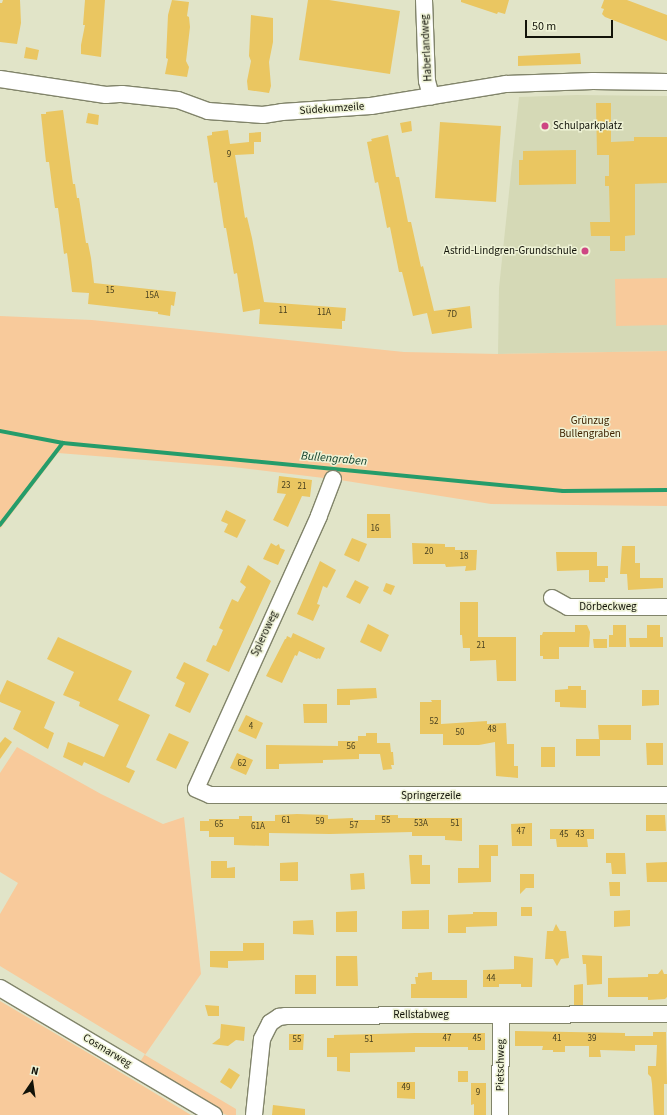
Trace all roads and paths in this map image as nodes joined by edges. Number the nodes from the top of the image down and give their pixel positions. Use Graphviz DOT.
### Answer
graph roads {
  1 [pos="424,0"];
  2 [pos="0,79"];
  3 [pos="667,82"];
  4 [pos="431,96"];
  5 [pos="333,479"];
  6 [pos="552,598"];
  7 [pos="667,607"];
  8 [pos="196,789"];
  9 [pos="667,794"];
  10 [pos="0,988"];
  11 [pos="667,1014"];
  12 [pos="501,1015"];
  13 [pos="214,1115"];
  14 [pos="254,1115"];
  15 [pos="500,1115"];
  1 -- 4 [label="street, Haberlandweg"];
  2 -- 4 [label="street, Südekumzeile"];
  3 -- 4 [label="street, Südekumzeile"];
  5 -- 8 [label="street, Spieroweg"];
  6 -- 7 [label="street, Dörbeckweg"];
  8 -- 9 [label="street, Springerzeile"];
  10 -- 13 [label="street, Cosmarweg"];
  11 -- 12 [label="street, Rellstabweg"];
  12 -- 14 [label="street, Rellstabweg"];
  12 -- 15 [label="street, Pietschweg"];
}
